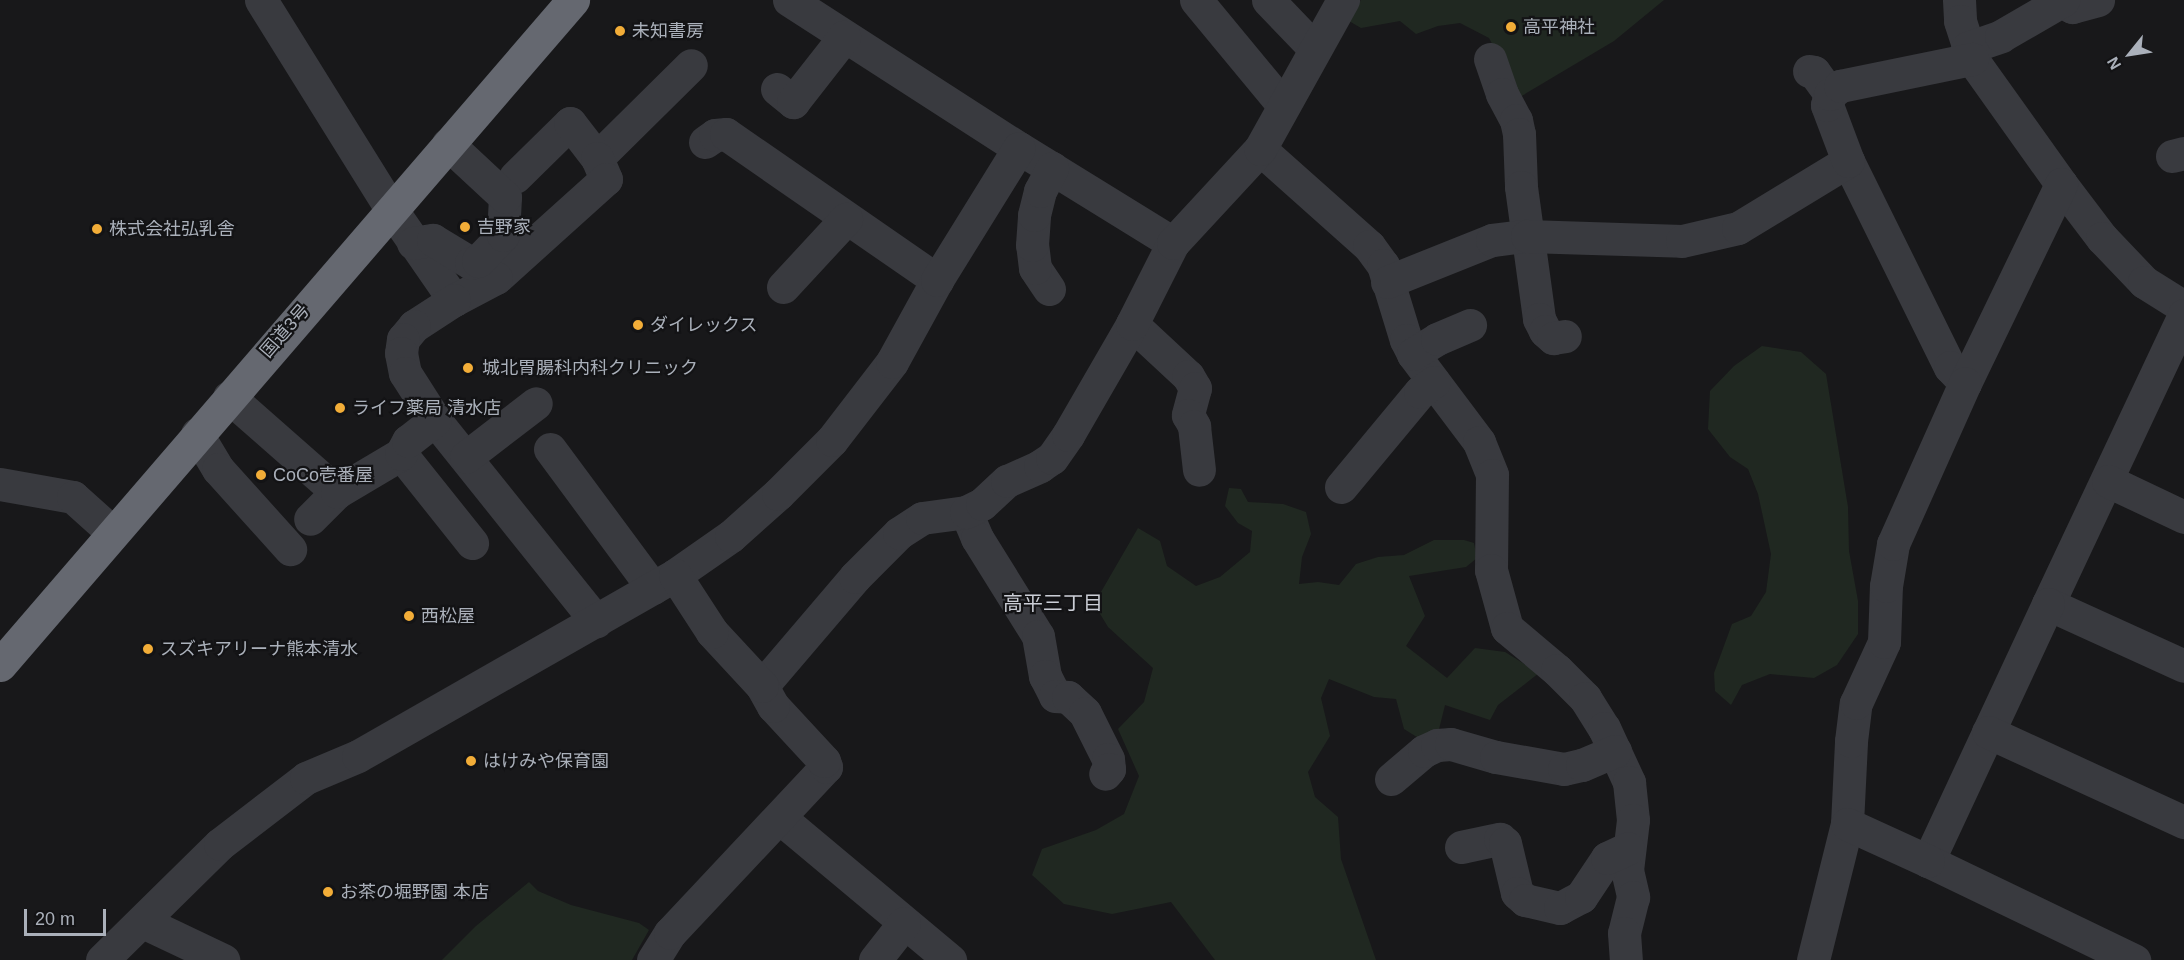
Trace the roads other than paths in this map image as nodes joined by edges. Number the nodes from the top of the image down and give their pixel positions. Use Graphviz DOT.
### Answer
graph roads {
  1 [pos="261,0"];
  2 [pos="573,0"];
  3 [pos="789,0"];
  4 [pos="1197,0"];
  5 [pos="1268,0"];
  6 [pos="1343,0"];
  7 [pos="1959,0"];
  8 [pos="2063,0"];
  9 [pos="2098,0"];
  10 [pos="844,37"];
  11 [pos="1315,49"];
  12 [pos="1970,54"];
  13 [pos="1490,59"];
  14 [pos="691,65"];
  15 [pos="777,89"];
  16 [pos="1283,105"];
  17 [pos="455,136"];
  18 [pos="705,142"];
  19 [pos="1019,148"];
  20 [pos="1260,149"];
  21 [pos="597,158"];
  22 [pos="1848,161"];
  23 [pos="1052,168"];
  24 [pos="514,177"];
  25 [pos="2061,184"];
  26 [pos="391,209"];
  27 [pos="846,219"];
  28 [pos="1527,236"];
  29 [pos="413,243"];
  30 [pos="1173,243"];
  31 [pos="534,244"];
  32 [pos="937,280"];
  33 [pos="1387,282"];
  34 [pos="783,287"];
  35 [pos="1049,289"];
  36 [pos="454,300"];
  37 [pos="2184,307"];
  38 [pos="2184,315"];
  39 [pos="1132,324"];
  40 [pos="1470,325"];
  41 [pos="1565,336"];
  42 [pos="1413,354"];
  43 [pos="1434,382"];
  44 [pos="1965,383"];
  45 [pos="229,397"];
  46 [pos="536,403"];
  47 [pos="435,420"];
  48 [pos="197,434"];
  49 [pos="550,449"];
  50 [pos="401,454"];
  51 [pos="466,457"];
  52 [pos="1199,470"];
  53 [pos="2108,481"];
  54 [pos="0,484"];
  55 [pos="1341,487"];
  56 [pos="337,492"];
  57 [pos="966,512"];
  58 [pos="2184,517"];
  59 [pos="310,519"];
  60 [pos="112,532"];
  61 [pos="472,543"];
  62 [pos="290,549"];
  63 [pos="664,582"];
  64 [pos="2048,604"];
  65 [pos="596,621"];
  66 [pos="0,665"];
  67 [pos="2184,666"];
  68 [pos="762,686"];
  69 [pos="1988,732"];
  70 [pos="1615,751"];
  71 [pos="1105,774"];
  72 [pos="1391,779"];
  73 [pos="780,818"];
  74 [pos="2184,822"];
  75 [pos="1847,824"];
  76 [pos="1461,847"];
  77 [pos="1628,848"];
  78 [pos="1928,861"];
  79 [pos="143,922"];
  80 [pos="904,924"];
  81 [pos="102,960"];
  82 [pos="223,960"];
  83 [pos="653,960"];
  84 [pos="874,960"];
  85 [pos="950,960"];
  86 [pos="1626,960"];
  87 [pos="1813,960"];
  88 [pos="2134,960"];
  1 -- 26 [label="street"];
  2 -- 17 [label="highway, 国道3号"];
  3 -- 10 [label="street"];
  4 -- 16 [label="street"];
  5 -- 11 [label="street"];
  6 -- 11 [label="street"];
  7 -- 12 [label="street"];
  8 -- 9 [label="street"];
  8 -- 12 [label="street"];
  10 -- 15 [label="street"];
  10 -- 19 [label="street"];
  11 -- 16 [label="street"];
  12 -- 22 [label="street"];
  12 -- 25 [label="street"];
  13 -- 28 [label="street"];
  14 -- 21 [label="street"];
  16 -- 20 [label="street"];
  17 -- 24 [label="street"];
  17 -- 26 [label="highway, 国道3号"];
  17 -- 29 [label="street"];
  18 -- 27 [label="street"];
  19 -- 23 [label="street"];
  19 -- 32 [label="street"];
  20 -- 30 [label="street"];
  20 -- 33 [label="street"];
  21 -- 24 [label="street"];
  21 -- 31 [label="street"];
  22 -- 28 [label="street"];
  22 -- 44 [label="street"];
  23 -- 30 [label="street"];
  23 -- 35 [label="street"];
  24 -- 31 [label="street"];
  25 -- 37 [label="street"];
  25 -- 44 [label="street"];
  26 -- 29 [label="street"];
  26 -- 45 [label="highway, 国道3号"];
  27 -- 32 [label="street"];
  27 -- 34 [label="street"];
  28 -- 33 [label="street"];
  28 -- 41 [label="street"];
  29 -- 36 [label="street"];
  30 -- 39 [label="street"];
  31 -- 36 [label="street"];
  32 -- 63 [label="street"];
  33 -- 42 [label="street"];
  36 -- 47 [label="street"];
  38 -- 53 [label="street"];
  39 -- 52 [label="street"];
  39 -- 57 [label="street"];
  40 -- 42 [label="street"];
  42 -- 43 [label="street"];
  43 -- 55 [label="street"];
  43 -- 70 [label="street"];
  44 -- 75 [label="street"];
  45 -- 48 [label="highway, 国道3号"];
  45 -- 56 [label="street"];
  46 -- 51 [label="street"];
  47 -- 50 [label="street"];
  47 -- 51 [label="street"];
  48 -- 60 [label="highway, 国道3号"];
  48 -- 62 [label="street"];
  49 -- 63 [label="street"];
  50 -- 56 [label="street"];
  50 -- 61 [label="street"];
  51 -- 65 [label="street"];
  53 -- 58 [label="street"];
  53 -- 64 [label="street"];
  54 -- 60 [label="street"];
  56 -- 59 [label="street"];
  57 -- 68 [label="street"];
  57 -- 71 [label="street"];
  60 -- 66 [label="highway, 国道3号"];
  63 -- 65 [label="street"];
  63 -- 68 [label="street"];
  64 -- 67 [label="street"];
  64 -- 69 [label="street"];
  65 -- 79 [label="street"];
  68 -- 73 [label="street"];
  69 -- 74 [label="street"];
  69 -- 78 [label="street"];
  70 -- 72 [label="street"];
  70 -- 77 [label="street"];
  73 -- 80 [label="street"];
  73 -- 83 [label="street"];
  75 -- 78 [label="street"];
  75 -- 87 [label="street"];
  76 -- 77 [label="street"];
  77 -- 86 [label="street"];
  78 -- 88 [label="street"];
  79 -- 81 [label="street"];
  79 -- 82 [label="street"];
  80 -- 84 [label="street"];
  80 -- 85 [label="street"];
}
